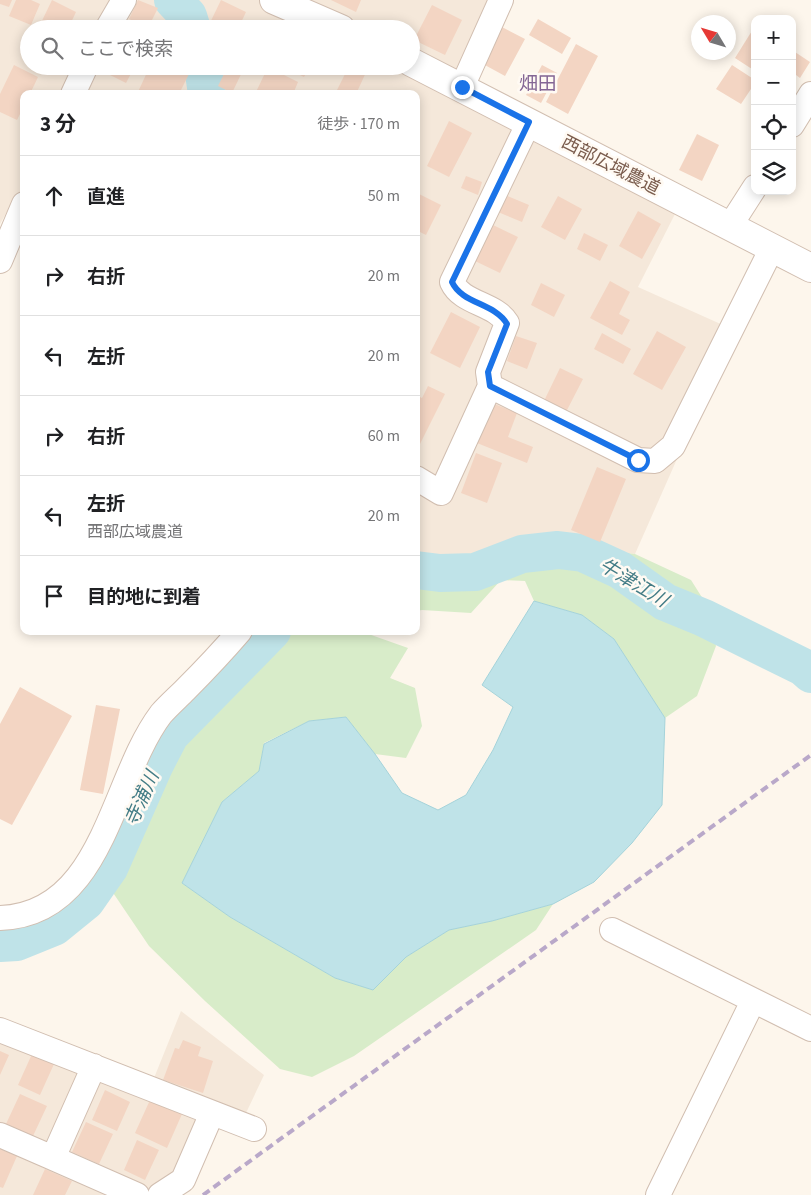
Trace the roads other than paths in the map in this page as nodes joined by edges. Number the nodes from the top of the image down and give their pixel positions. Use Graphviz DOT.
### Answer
graph roads {
  1 [pos="124,0"];
  2 [pos="274,0"];
  3 [pos="501,0"];
  4 [pos="113,20"];
  5 [pos="320,20"];
  6 [pos="420,66"];
  7 [pos="82,75"];
  8 [pos="462,87"];
  9 [pos="75,90"];
  10 [pos="811,94"];
  11 [pos="796,118"];
  12 [pos="529,122"];
  13 [pos="751,193"];
  14 [pos="20,212"];
  15 [pos="730,226"];
  16 [pos="772,248"];
  17 [pos="2,250"];
  18 [pos="811,268"];
  19 [pos="490,386"];
  20 [pos="420,480"];
  21 [pos="236,635"];
  22 [pos="0,918"];
  23 [pos="612,930"];
  24 [pos="753,1001"];
  25 [pos="811,1029"];
  26 [pos="0,1030"];
  27 [pos="94,1066"];
  28 [pos="212,1113"];
  29 [pos="254,1129"];
  30 [pos="0,1134"];
  31 [pos="53,1158"];
  32 [pos="137,1195"];
  33 [pos="160,1195"];
  34 [pos="658,1195"];
  1 -- 4 [label="street"];
  2 -- 5 [label="street"];
  3 -- 8 [label="street"];
  6 -- 8 [label="street, 西部広域農道"];
  7 -- 9 [label="street"];
  8 -- 12 [label="street, 西部広域農道"];
  10 -- 11 [label="street"];
  12 -- 15 [label="street, 西部広域農道"];
  12 -- 19 [label="street"];
  13 -- 15 [label="street"];
  14 -- 17 [label="street"];
  15 -- 16 [label="street, 西部広域農道"];
  16 -- 18 [label="street, 西部広域農道"];
  16 -- 19 [label="street"];
  19 -- 20 [label="street"];
  21 -- 22 [label="street"];
  23 -- 24 [label="street"];
  24 -- 25 [label="street"];
  24 -- 34 [label="street"];
  26 -- 27 [label="street"];
  27 -- 28 [label="street"];
  27 -- 31 [label="street"];
  28 -- 29 [label="street"];
  28 -- 33 [label="street"];
  30 -- 31 [label="street"];
  31 -- 32 [label="street"];
}
